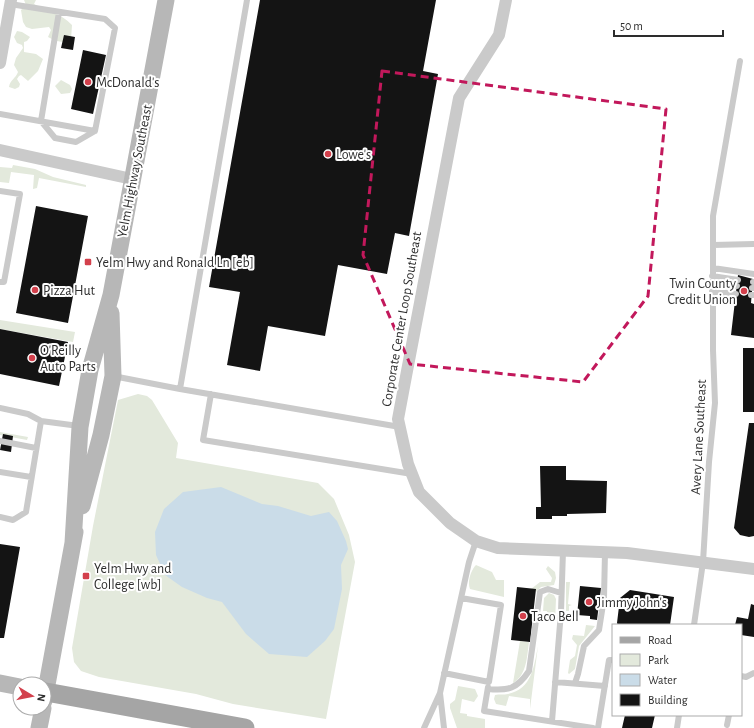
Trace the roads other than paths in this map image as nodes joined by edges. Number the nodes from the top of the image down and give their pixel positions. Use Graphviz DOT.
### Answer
graph roads {
  1 [pos="166,0"];
  2 [pos="247,0"];
  3 [pos="506,0"];
  4 [pos="11,2"];
  5 [pos="60,12"];
  6 [pos="1,57"];
  7 [pos="740,61"];
  8 [pos="0,114"];
  9 [pos="41,121"];
  10 [pos="95,131"];
  11 [pos="0,150"];
  12 [pos="132,179"];
  13 [pos="0,191"];
  14 [pos="754,244"];
  15 [pos="713,245"];
  16 [pos="713,268"];
  17 [pos="754,274"];
  18 [pos="712,280"];
  19 [pos="0,282"];
  20 [pos="737,283"];
  21 [pos="712,291"];
  22 [pos="736,294"];
  23 [pos="111,295"];
  24 [pos="113,376"];
  25 [pos="180,389"];
  26 [pos="211,394"];
  27 [pos="0,408"];
  28 [pos="41,421"];
  29 [pos="80,427"];
  30 [pos="400,427"];
  31 [pos="0,441"];
  32 [pos="36,448"];
  33 [pos="0,472"];
  34 [pos="412,474"];
  35 [pos="31,477"];
  36 [pos="0,517"];
  37 [pos="476,541"];
  38 [pos="72,543"];
  39 [pos="562,551"];
  40 [pos="605,552"];
  41 [pos="703,562"];
  42 [pos="754,570"];
  43 [pos="562,593"];
  44 [pos="461,598"];
  45 [pos="694,624"];
  46 [pos="612,660"];
  47 [pos="444,673"];
  48 [pos="754,673"];
  49 [pos="48,676"];
  50 [pos="742,676"];
  51 [pos="488,682"];
  52 [pos="555,682"];
  53 [pos="0,683"];
  54 [pos="575,683"];
  55 [pos="12,685"];
  56 [pos="605,686"];
  57 [pos="488,690"];
  58 [pos="440,693"];
  59 [pos="52,699"];
  60 [pos="41,716"];
  61 [pos="680,716"];
  62 [pos="729,716"];
  63 [pos="552,721"];
  64 [pos="727,724"];
  65 [pos="39,728"];
  66 [pos="245,728"];
  67 [pos="424,728"];
  68 [pos="444,728"];
  69 [pos="593,728"];
  70 [pos="598,728"];
  71 [pos="677,728"];
  1 -- 12 [label="main road, Yelm Highway Southeast"];
  2 -- 25 [label="lane"];
  3 -- 30 [label="street, Corporate Center Loop Southeast"];
  4 -- 5 [label="lane"];
  4 -- 6 [label="street"];
  5 -- 9 [label="lane"];
  5 -- 10 [label="lane"];
  7 -- 15 [label="lane, Avery Lane Southeast"];
  8 -- 9 [label="lane"];
  9 -- 10 [label="lane"];
  9 -- 10 [label="lane"];
  11 -- 12 [label="street"];
  12 -- 23 [label="main road, Yelm Highway Southeast"];
  13 -- 19 [label="lane"];
  14 -- 15 [label="lane"];
  15 -- 16 [label="lane, Avery Lane Southeast"];
  16 -- 17 [label="lane"];
  16 -- 18 [label="lane, Avery Lane Southeast"];
  18 -- 20 [label="lane"];
  18 -- 21 [label="lane, Avery Lane Southeast"];
  21 -- 22 [label="lane"];
  21 -- 41 [label="lane, Avery Lane Southeast"];
  23 -- 24 [label="main road, Yelm Highway Southeast"];
  23 -- 29 [label="main road, Yelm Highway Southeast"];
  24 -- 25 [label="lane"];
  24 -- 38 [label="main road, Yelm Highway Southeast"];
  25 -- 26 [label="lane"];
  26 -- 30 [label="lane"];
  26 -- 34 [label="lane"];
  27 -- 28 [label="lane"];
  28 -- 29 [label="lane"];
  28 -- 32 [label="lane"];
  29 -- 38 [label="main road, Yelm Highway Southeast"];
  30 -- 34 [label="street, Corporate Center Loop Southeast"];
  31 -- 32 [label="lane"];
  32 -- 35 [label="lane"];
  33 -- 35 [label="lane"];
  34 -- 37 [label="street, Corporate Center Loop Southeast"];
  35 -- 36 [label="lane"];
  37 -- 39 [label="street, Corporate Center Loop Southeast"];
  37 -- 44 [label="lane"];
  38 -- 49 [label="main road, Yelm Highway Southeast"];
  39 -- 40 [label="street, Corporate Center Loop Southeast"];
  39 -- 43 [label="lane"];
  40 -- 41 [label="street, Corporate Center Loop Southeast"];
  40 -- 54 [label="lane"];
  41 -- 42 [label="street, Corporate Center Loop Southeast"];
  41 -- 45 [label="lane, Avery Lane Southeast"];
  43 -- 52 [label="lane"];
  43 -- 57 [label="lane"];
  44 -- 47 [label="lane"];
  44 -- 51 [label="lane"];
  46 -- 56 [label="lane"];
  47 -- 51 [label="lane"];
  47 -- 58 [label="lane"];
  48 -- 50 [label="lane"];
  51 -- 57 [label="lane"];
  52 -- 54 [label="lane"];
  52 -- 63 [label="lane"];
  53 -- 55 [label="main road"];
  54 -- 56 [label="lane"];
  56 -- 70 [label="lane"];
  57 -- 63 [label="lane"];
  58 -- 67 [label="lane"];
  58 -- 68 [label="lane"];
  59 -- 66 [label="main road"];
  60 -- 65 [label="main road, Yelm Highway Southeast"];
  61 -- 71 [label="lane"];
  62 -- 64 [label="lane"];
  63 -- 69 [label="lane"];
}
